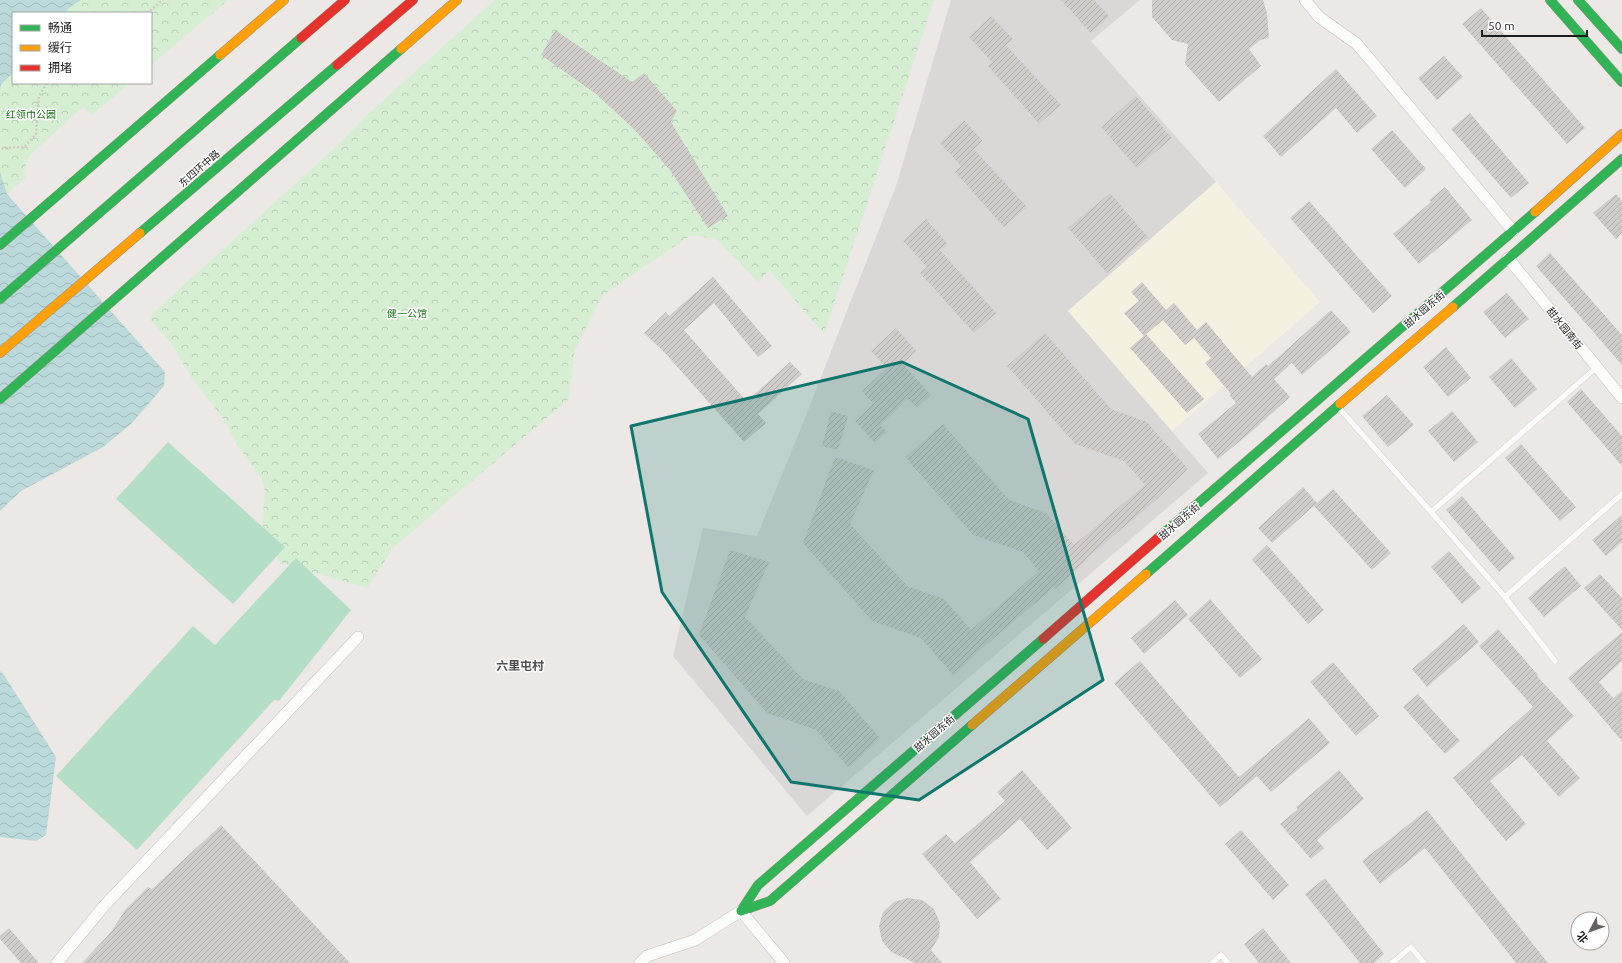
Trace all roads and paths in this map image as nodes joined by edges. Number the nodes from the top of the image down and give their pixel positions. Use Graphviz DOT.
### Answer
graph roads {
  1 [pos="163,0"];
  2 [pos="284,0"];
  3 [pos="345,0"];
  4 [pos="413,0"];
  5 [pos="457,0"];
  6 [pos="1304,0"];
  7 [pos="1550,0"];
  8 [pos="1578,0"];
  9 [pos="148,12"];
  10 [pos="1622,49"];
  11 [pos="1622,82"];
  12 [pos="46,84"];
  13 [pos="1622,134"];
  14 [pos="5,148"];
  15 [pos="1622,159"];
  16 [pos="1513,231"];
  17 [pos="0,245"];
  18 [pos="1508,258"];
  19 [pos="0,299"];
  20 [pos="0,353"];
  21 [pos="1597,367"];
  22 [pos="1622,398"];
  23 [pos="0,399"];
  24 [pos="1337,406"];
  25 [pos="1622,494"];
  26 [pos="1431,512"];
  27 [pos="1505,598"];
  28 [pos="358,637"];
  29 [pos="1555,661"];
  30 [pos="741,911"];
  31 [pos="57,963"];
  32 [pos="640,963"];
  33 [pos="784,963"];
  34 [pos="1212,963"];
  35 [pos="1228,963"];
  36 [pos="1392,963"];
  37 [pos="1424,963"];
  1 -- 9 [label="path"];
  2 -- 17 [label="main road"];
  3 -- 19 [label="main road"];
  4 -- 20 [label="main road, 东四环中路"];
  5 -- 23 [label="main road"];
  6 -- 16 [label="street"];
  7 -- 11 [label="main road"];
  8 -- 10 [label="main road"];
  12 -- 14 [label="path"];
  13 -- 16 [label="main road, 甜水园东街"];
  15 -- 18 [label="main road, 甜水园东街"];
  16 -- 30 [label="main road, 甜水园东街"];
  18 -- 21 [label="street, 甜水园南街"];
  18 -- 24 [label="main road, 甜水园东街"];
  21 -- 22 [label="street, 甜水园南街"];
  21 -- 26 [label="lane"];
  24 -- 26 [label="lane"];
  24 -- 30 [label="main road, 甜水园东街"];
  25 -- 27 [label="lane"];
  26 -- 27 [label="lane"];
  27 -- 29 [label="lane"];
  28 -- 31 [label="street"];
  30 -- 32 [label="street, 甜水园东街"];
  30 -- 33 [label="street"];
  34 -- 35 [label="lane"];
  36 -- 37 [label="lane"];
}
